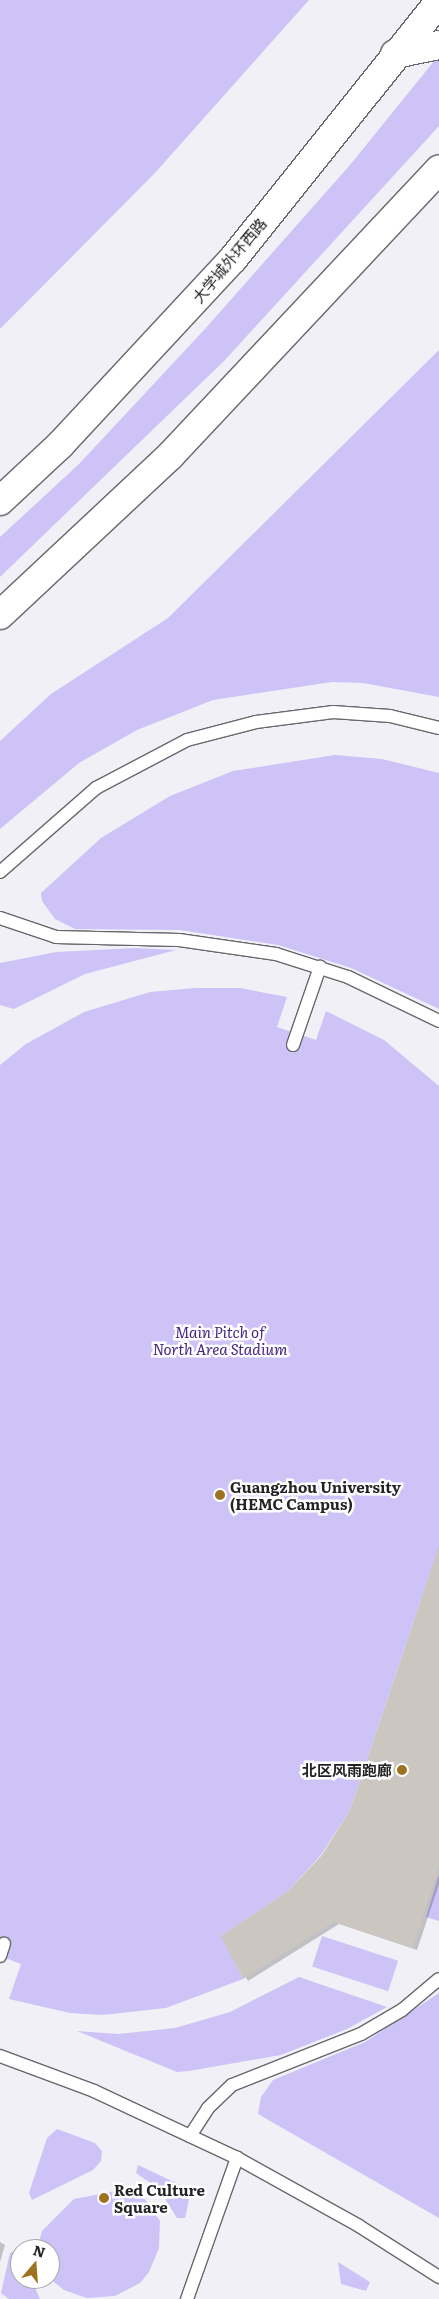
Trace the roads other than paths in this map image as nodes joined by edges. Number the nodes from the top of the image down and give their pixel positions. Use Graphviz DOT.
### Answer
graph roads {
  1 [pos="439,2"];
  2 [pos="439,45"];
  3 [pos="395,54"];
  4 [pos="439,170"];
  5 [pos="439,198"];
  6 [pos="393,222"];
  7 [pos="0,501"];
  8 [pos="0,615"];
  9 [pos="439,728"];
  10 [pos="0,872"];
  11 [pos="0,918"];
  12 [pos="320,967"];
  13 [pos="439,1021"];
  14 [pos="293,1045"];
  15 [pos="439,1979"];
  16 [pos="0,2056"];
  17 [pos="190,2136"];
  18 [pos="237,2158"];
  19 [pos="439,2277"];
  20 [pos="187,2299"];
  1 -- 3 [label="main road, 大学城外环西路"];
  2 -- 3 [label="main road"];
  3 -- 7 [label="main road, 大学城外环西路"];
  4 -- 6 [label="main road"];
  5 -- 6 [label="main road"];
  6 -- 8 [label="main road"];
  9 -- 10 [label="lane"];
  11 -- 12 [label="lane"];
  12 -- 13 [label="lane"];
  12 -- 14 [label="lane"];
  15 -- 17 [label="lane"];
  16 -- 17 [label="lane"];
  17 -- 18 [label="lane"];
  18 -- 19 [label="lane"];
  18 -- 20 [label="lane"];
}
